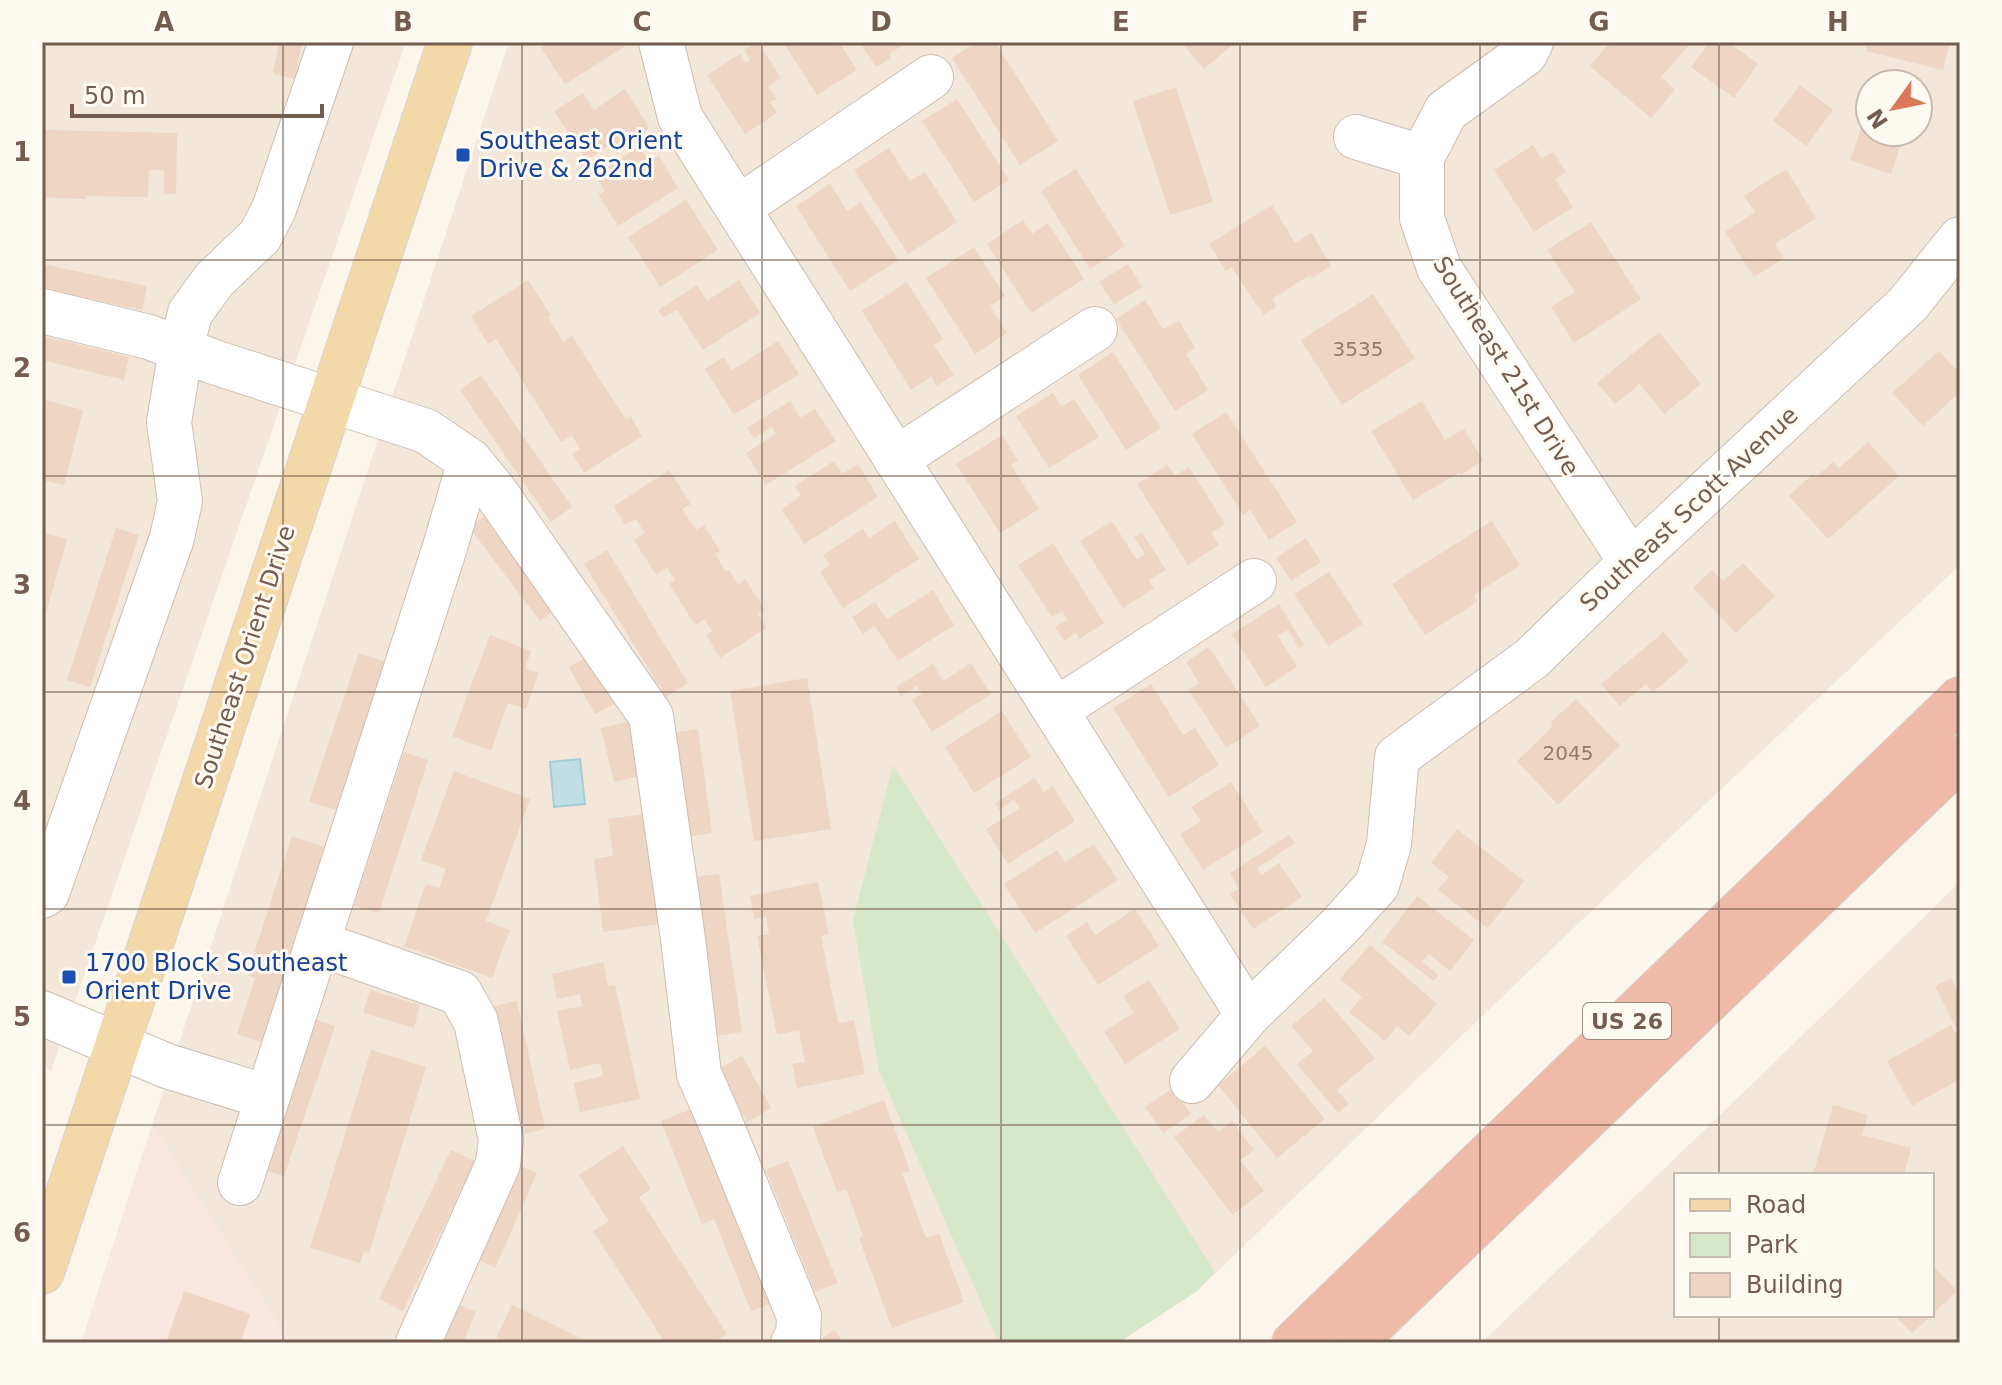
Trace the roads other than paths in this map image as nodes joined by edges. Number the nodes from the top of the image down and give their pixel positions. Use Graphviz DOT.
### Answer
graph roads {
  1 [pos="331,42"];
  2 [pos="450,42"];
  3 [pos="661,42"];
  4 [pos="1531,42"];
  5 [pos="931,77"];
  6 [pos="1356,137"];
  7 [pos="1422,157"];
  8 [pos="738,208"];
  9 [pos="1960,239"];
  10 [pos="42,311"];
  11 [pos="1095,329"];
  12 [pos="181,349"];
  13 [pos="329,401"];
  14 [pos="896,459"];
  15 [pos="470,461"];
  16 [pos="1631,562"];
  17 [pos="1254,581"];
  18 [pos="1960,699"];
  19 [pos="1056,710"];
  20 [pos="1960,758"];
  21 [pos="42,896"];
  22 [pos="317,943"];
  23 [pos="42,1013"];
  24 [pos="1248,1015"];
  25 [pos="117,1045"];
  26 [pos="1192,1081"];
  27 [pos="267,1097"];
  28 [pos="240,1183"];
  29 [pos="46,1248"];
  30 [pos="418,1343"];
  31 [pos="793,1343"];
  32 [pos="1294,1343"];
  33 [pos="1353,1343"];
  1 -- 12 [label="street"];
  2 -- 13 [label="main road, Southeast Orient Drive"];
  3 -- 8 [label="street"];
  4 -- 7 [label="street, Southeast 21st Drive"];
  5 -- 8 [label="street"];
  6 -- 7 [label="street"];
  7 -- 16 [label="street, Southeast 21st Drive"];
  8 -- 14 [label="street"];
  9 -- 16 [label="street, Southeast Scott Avenue"];
  10 -- 12 [label="street"];
  11 -- 14 [label="street"];
  12 -- 13 [label="street"];
  12 -- 21 [label="street"];
  13 -- 15 [label="street"];
  13 -- 25 [label="main road, Southeast Orient Drive"];
  14 -- 19 [label="street"];
  15 -- 22 [label="street"];
  15 -- 31 [label="street"];
  16 -- 24 [label="street, Southeast Scott Avenue"];
  17 -- 19 [label="street"];
  18 -- 32 [label="highway, US 26"];
  19 -- 24 [label="street"];
  20 -- 33 [label="highway, US 26"];
  22 -- 27 [label="street"];
  22 -- 30 [label="street"];
  23 -- 25 [label="street"];
  24 -- 26 [label="street"];
  25 -- 27 [label="street"];
  25 -- 29 [label="main road, Southeast Orient Drive"];
  27 -- 28 [label="street"];
}
